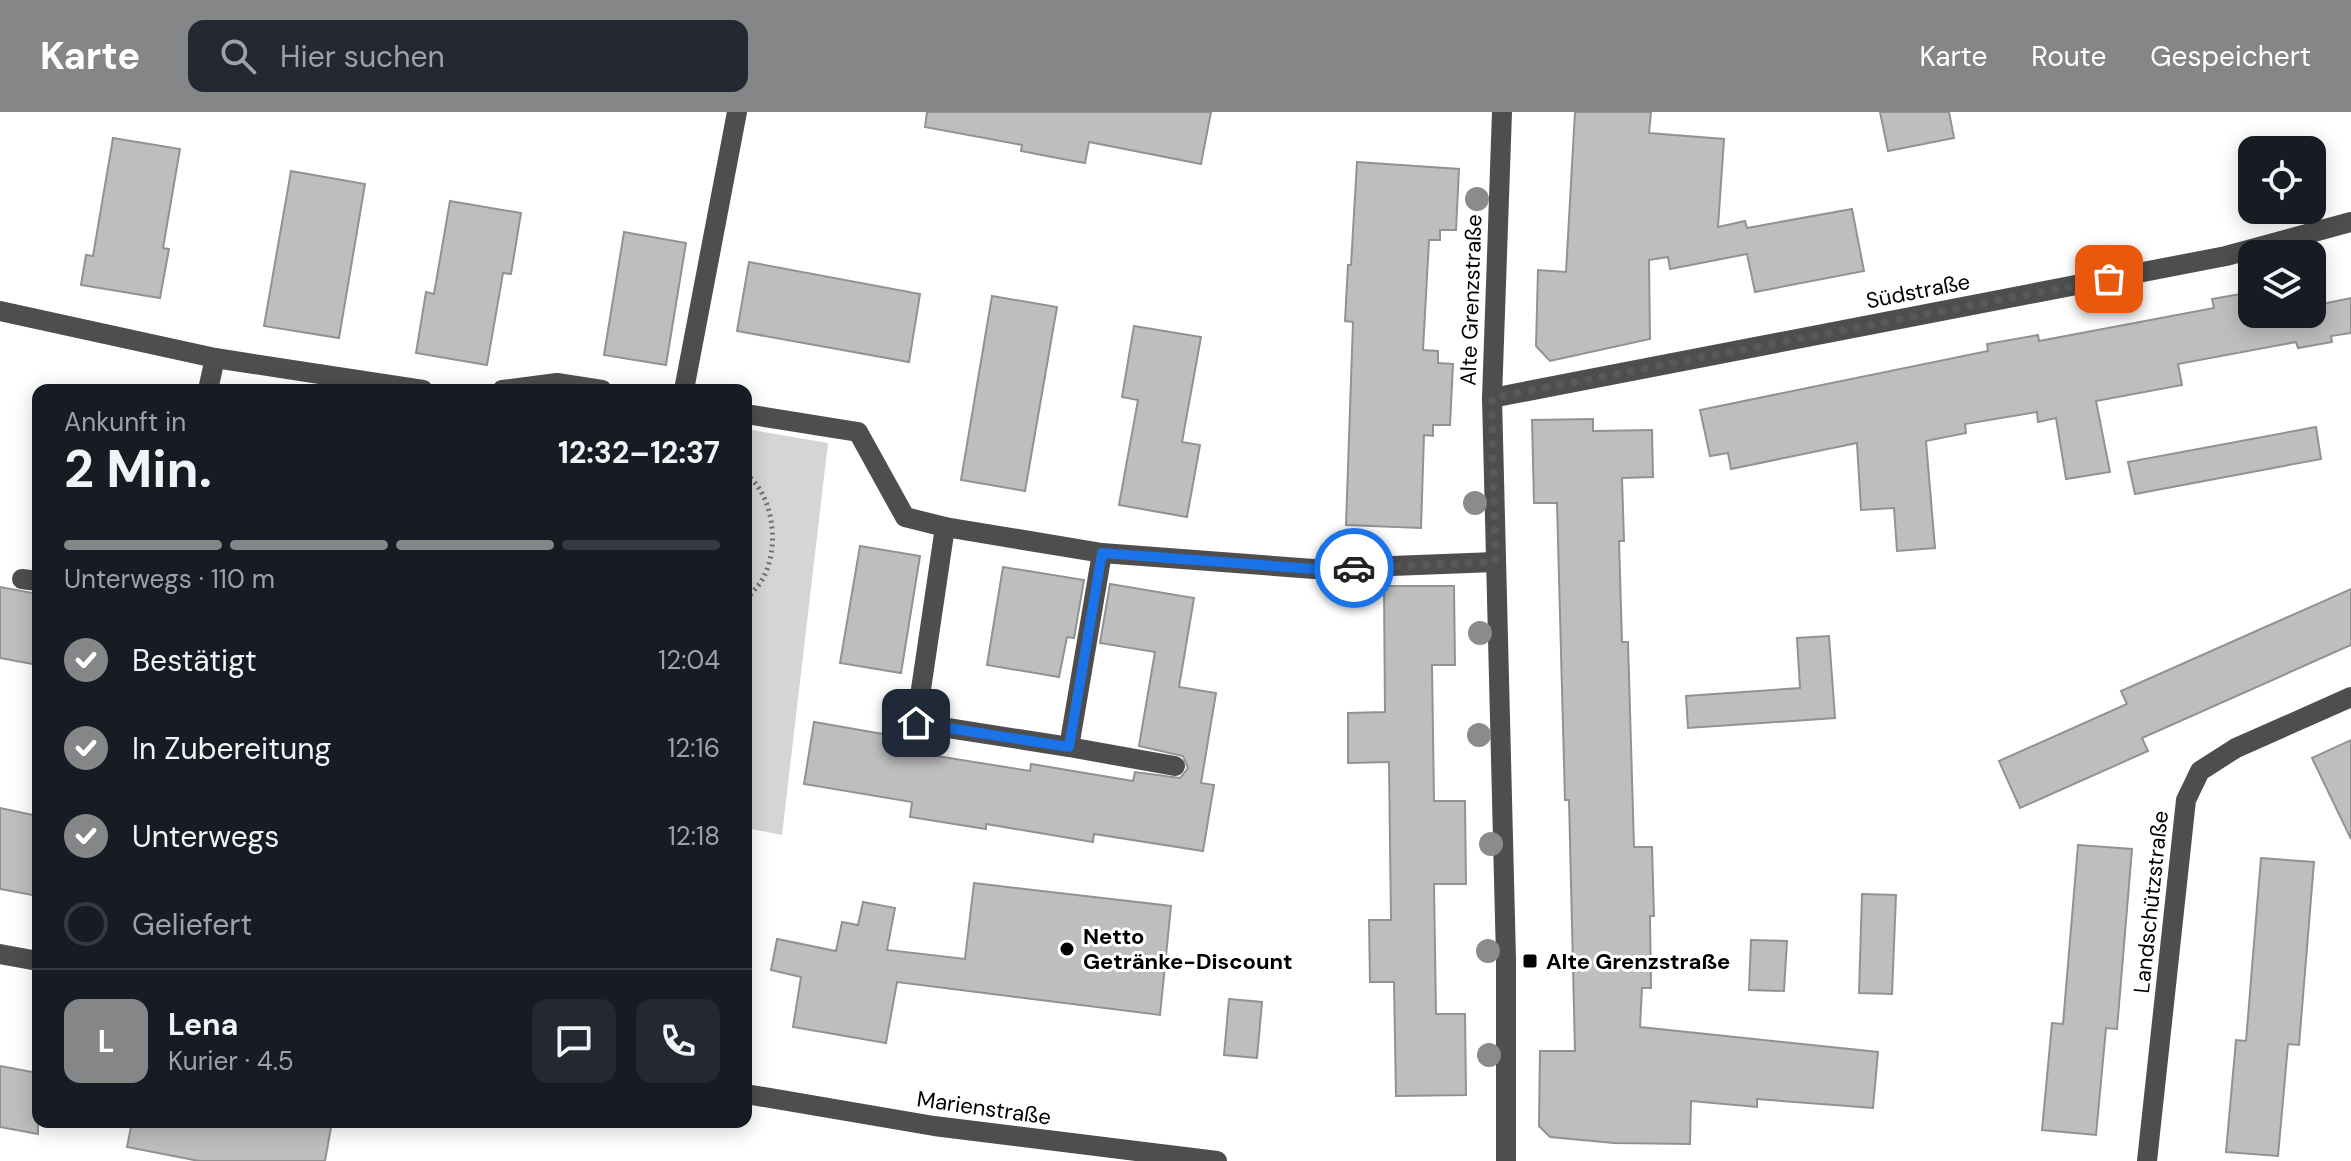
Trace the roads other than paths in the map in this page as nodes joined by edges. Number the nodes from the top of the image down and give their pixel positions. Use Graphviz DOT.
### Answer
graph roads {
  1 [pos="737,112"];
  2 [pos="1502,112"];
  3 [pos="2351,222"];
  4 [pos="0,311"];
  5 [pos="215,358"];
  6 [pos="209,384"];
  7 [pos="379,384"];
  8 [pos="685,384"];
  9 [pos="1492,398"];
  10 [pos="752,415"];
  11 [pos="945,527"];
  12 [pos="1102,553"];
  13 [pos="1495,562"];
  14 [pos="2351,697"];
  15 [pos="1069,747"];
  16 [pos="1175,766"];
  17 [pos="0,954"];
  18 [pos="32,960"];
  19 [pos="752,1095"];
  20 [pos="1217,1161"];
  21 [pos="1506,1161"];
  22 [pos="2147,1161"];
  1 -- 8 [label="street"];
  2 -- 9 [label="street, Alte Grenzstraße"];
  3 -- 9 [label="street, Südstraße"];
  4 -- 5 [label="street"];
  5 -- 6 [label="street"];
  5 -- 7 [label="street"];
  9 -- 13 [label="street, Alte Grenzstraße"];
  10 -- 11 [label="street"];
  11 -- 12 [label="street"];
  11 -- 15 [label="street"];
  12 -- 13 [label="street"];
  12 -- 15 [label="street"];
  13 -- 21 [label="street, Alte Grenzstraße"];
  14 -- 22 [label="street, Landschützstraße"];
  15 -- 16 [label="street"];
  17 -- 18 [label="street"];
  19 -- 20 [label="street, Marienstraße"];
}
